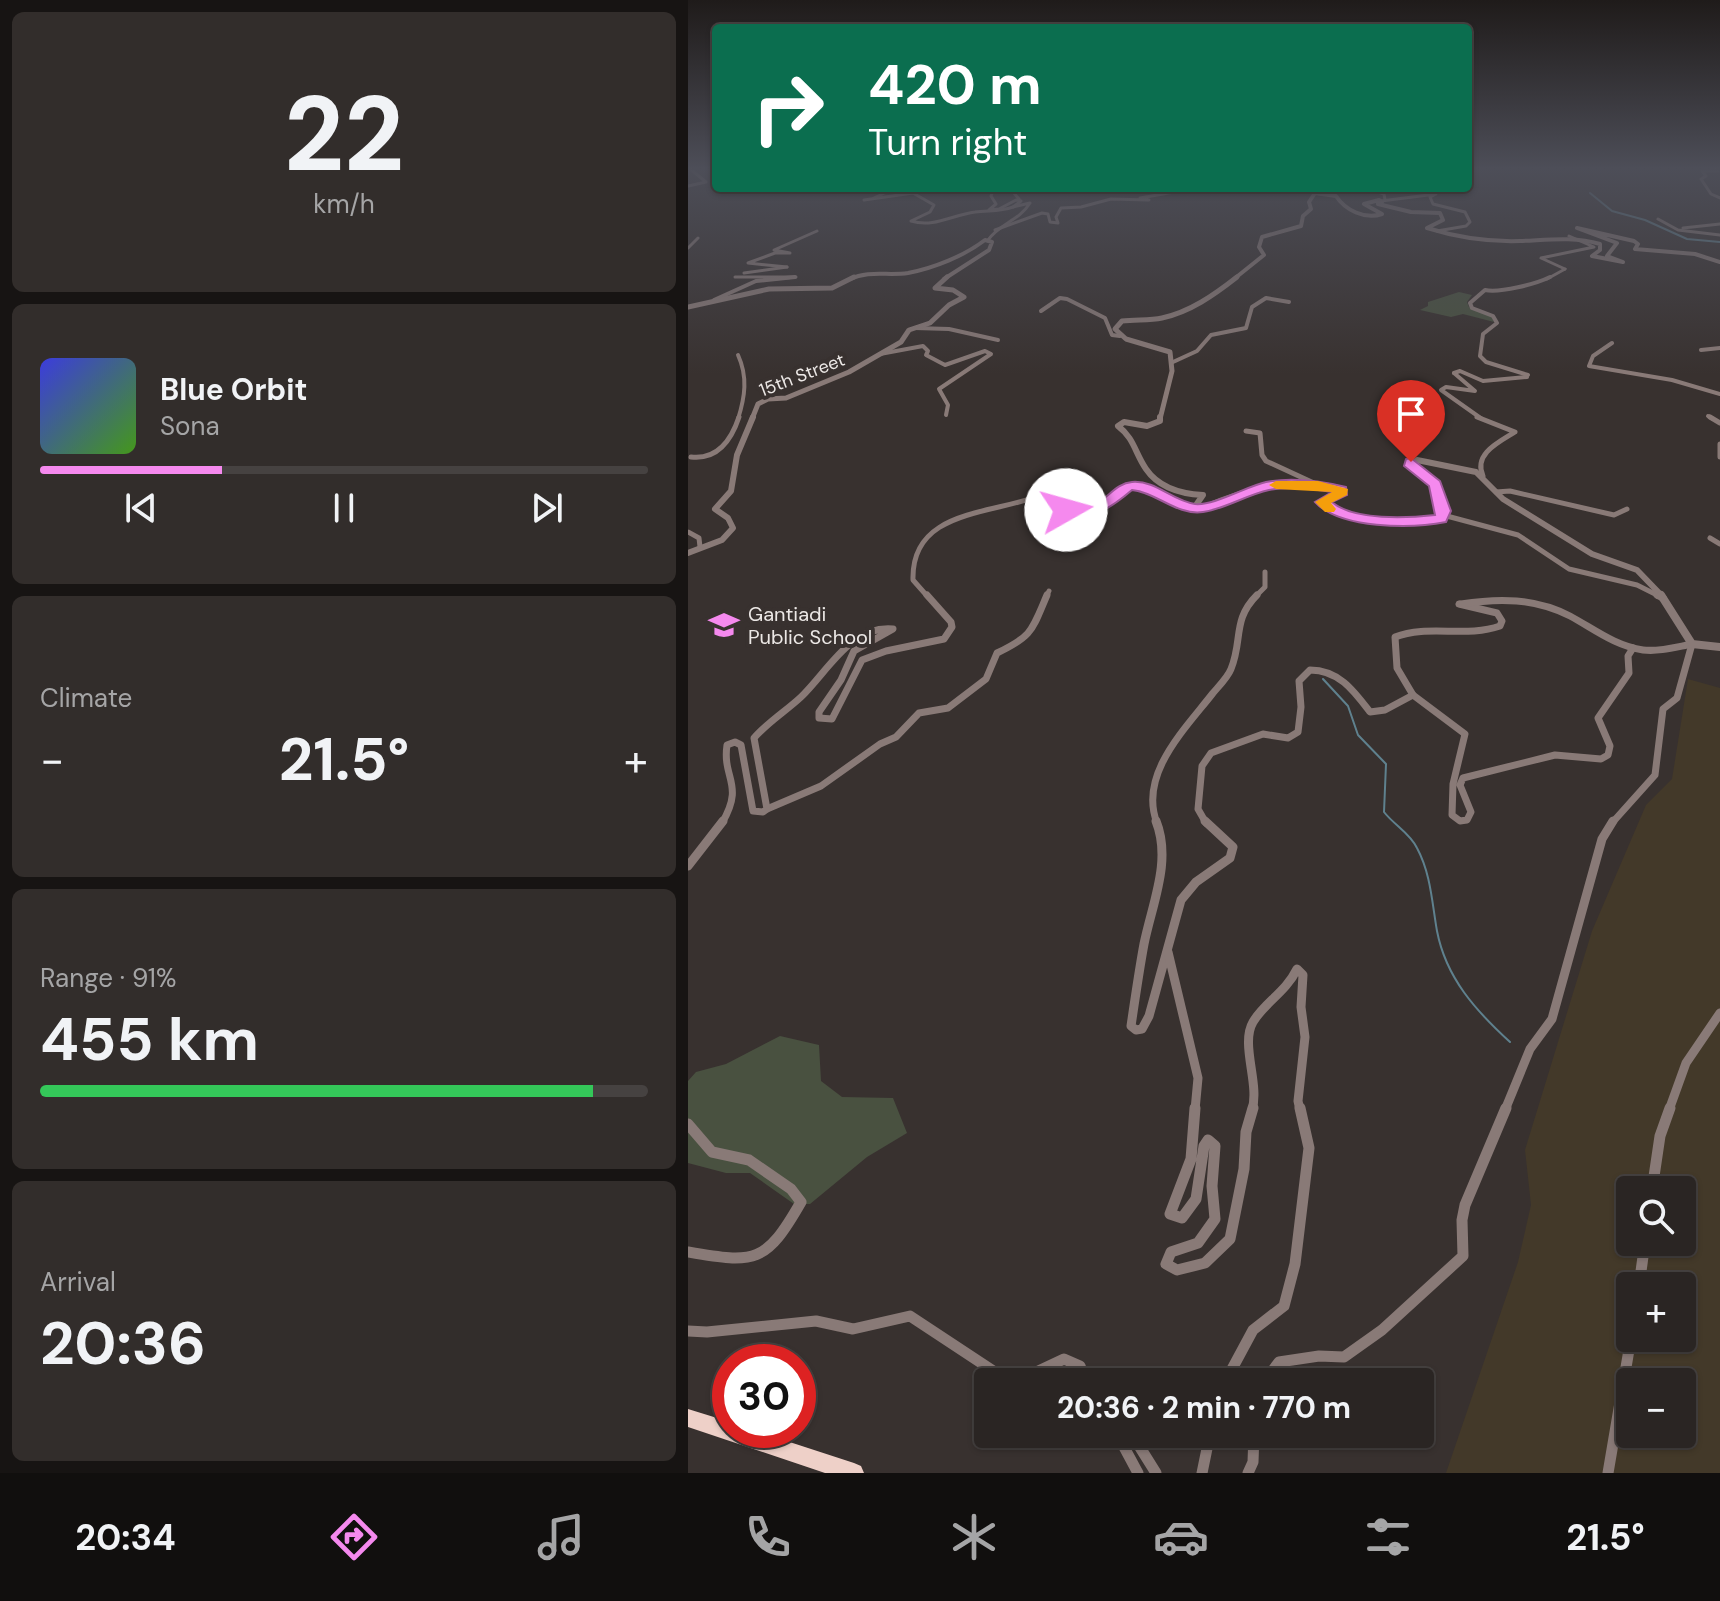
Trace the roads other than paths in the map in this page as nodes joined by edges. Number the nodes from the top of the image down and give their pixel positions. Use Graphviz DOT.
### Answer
graph roads {
  1 [pos="799,237"];
  2 [pos="992,237"];
  3 [pos="1263,237"];
  4 [pos="1481,237"];
  5 [pos="1561,237"];
  6 [pos="1571,237"];
  7 [pos="1572,237"];
  8 [pos="1598,237"];
  9 [pos="1613,237"];
  10 [pos="990,241"];
  11 [pos="1720,262"];
  12 [pos="714,302"];
  13 [pos="1289,302"];
  14 [pos="688,307"];
  15 [pos="1041,311"];
  16 [pos="913,328"];
  17 [pos="1120,336"];
  18 [pos="998,340"];
  19 [pos="1612,343"];
  20 [pos="1720,348"];
  21 [pos="1701,350"];
  22 [pos="877,354"];
  23 [pos="738,355"];
  24 [pos="1173,362"];
  25 [pos="1720,394"];
  26 [pos="756,412"];
  27 [pos="946,415"];
  28 [pos="1708,416"];
  29 [pos="1720,423"];
  30 [pos="735,431"];
  31 [pos="1246,431"];
  32 [pos="1720,444"];
  33 [pos="691,457"];
  34 [pos="1720,457"];
  35 [pos="1483,476"];
  36 [pos="1318,485"];
  37 [pos="1496,492"];
  38 [pos="1194,508"];
  39 [pos="1627,509"];
  40 [pos="1443,515"];
  41 [pos="688,532"];
  42 [pos="1710,538"];
  43 [pos="1720,544"];
  44 [pos="700,547"];
  45 [pos="688,553"];
  46 [pos="1265,572"];
  47 [pos="1049,591"];
  48 [pos="1665,599"];
  49 [pos="1692,644"];
  50 [pos="1720,647"];
  51 [pos="1633,648"];
  52 [pos="1413,695"];
  53 [pos="767,809"];
  54 [pos="688,866"];
  55 [pos="1168,952"];
  56 [pos="1720,1013"];
  57 [pos="688,1124"];
  58 [pos="1654,1176"];
  59 [pos="688,1252"];
  60 [pos="688,1331"];
  61 [pos="1629,1352"];
  62 [pos="989,1368"];
  63 [pos="1045,1368"];
  64 [pos="1081,1368"];
  65 [pos="1233,1368"];
  66 [pos="1274,1368"];
  67 [pos="688,1418"];
  68 [pos="1125,1448"];
  69 [pos="1140,1448"];
  70 [pos="1207,1448"];
  71 [pos="1254,1448"];
  72 [pos="854,1473"];
  73 [pos="1138,1473"];
  74 [pos="1156,1473"];
  75 [pos="1202,1473"];
  76 [pos="1248,1473"];
  77 [pos="1608,1473"];
  1 -- 12 [label="street"];
  2 -- 10 [label="street"];
  3 -- 17 [label="street"];
  4 -- 5 [label="street"];
  6 -- 35 [label="street"];
  7 -- 8 [label="street"];
  9 -- 11 [label="street"];
  10 -- 12 [label="street"];
  10 -- 16 [label="street, 15th Street"];
  12 -- 14 [label="street"];
  13 -- 24 [label="street"];
  15 -- 17 [label="street"];
  16 -- 18 [label="street"];
  16 -- 22 [label="street, 15th Street"];
  17 -- 24 [label="street"];
  19 -- 25 [label="street"];
  20 -- 21 [label="street"];
  22 -- 26 [label="street, 15th Street"];
  22 -- 27 [label="street"];
  23 -- 30 [label="street"];
  24 -- 38 [label="street"];
  26 -- 30 [label="street"];
  26 -- 44 [label="street, 15th Street"];
  28 -- 29 [label="street"];
  30 -- 33 [label="street"];
  31 -- 36 [label="street"];
  32 -- 34 [label="street"];
  35 -- 37 [label="street"];
  35 -- 40 [label="street"];
  36 -- 38 [label="street"];
  36 -- 40 [label="street"];
  37 -- 39 [label="street"];
  37 -- 48 [label="street"];
  38 -- 53 [label="street"];
  40 -- 48 [label="street"];
  41 -- 44 [label="street"];
  42 -- 43 [label="street"];
  44 -- 45 [label="street, 15th Street"];
  46 -- 55 [label="street"];
  47 -- 53 [label="street"];
  48 -- 49 [label="street"];
  49 -- 50 [label="street"];
  49 -- 51 [label="street"];
  49 -- 66 [label="street"];
  51 -- 52 [label="street"];
  51 -- 52 [label="street"];
  52 -- 55 [label="street"];
  53 -- 54 [label="street"];
  55 -- 65 [label="street"];
  56 -- 58 [label="street"];
  57 -- 59 [label="street"];
  60 -- 62 [label="street"];
  61 -- 77 [label="street"];
  63 -- 64 [label="street"];
  67 -- 72 [label="highway"];
  68 -- 73 [label="street"];
  69 -- 74 [label="street"];
  70 -- 75 [label="street"];
  71 -- 76 [label="street"];
}
